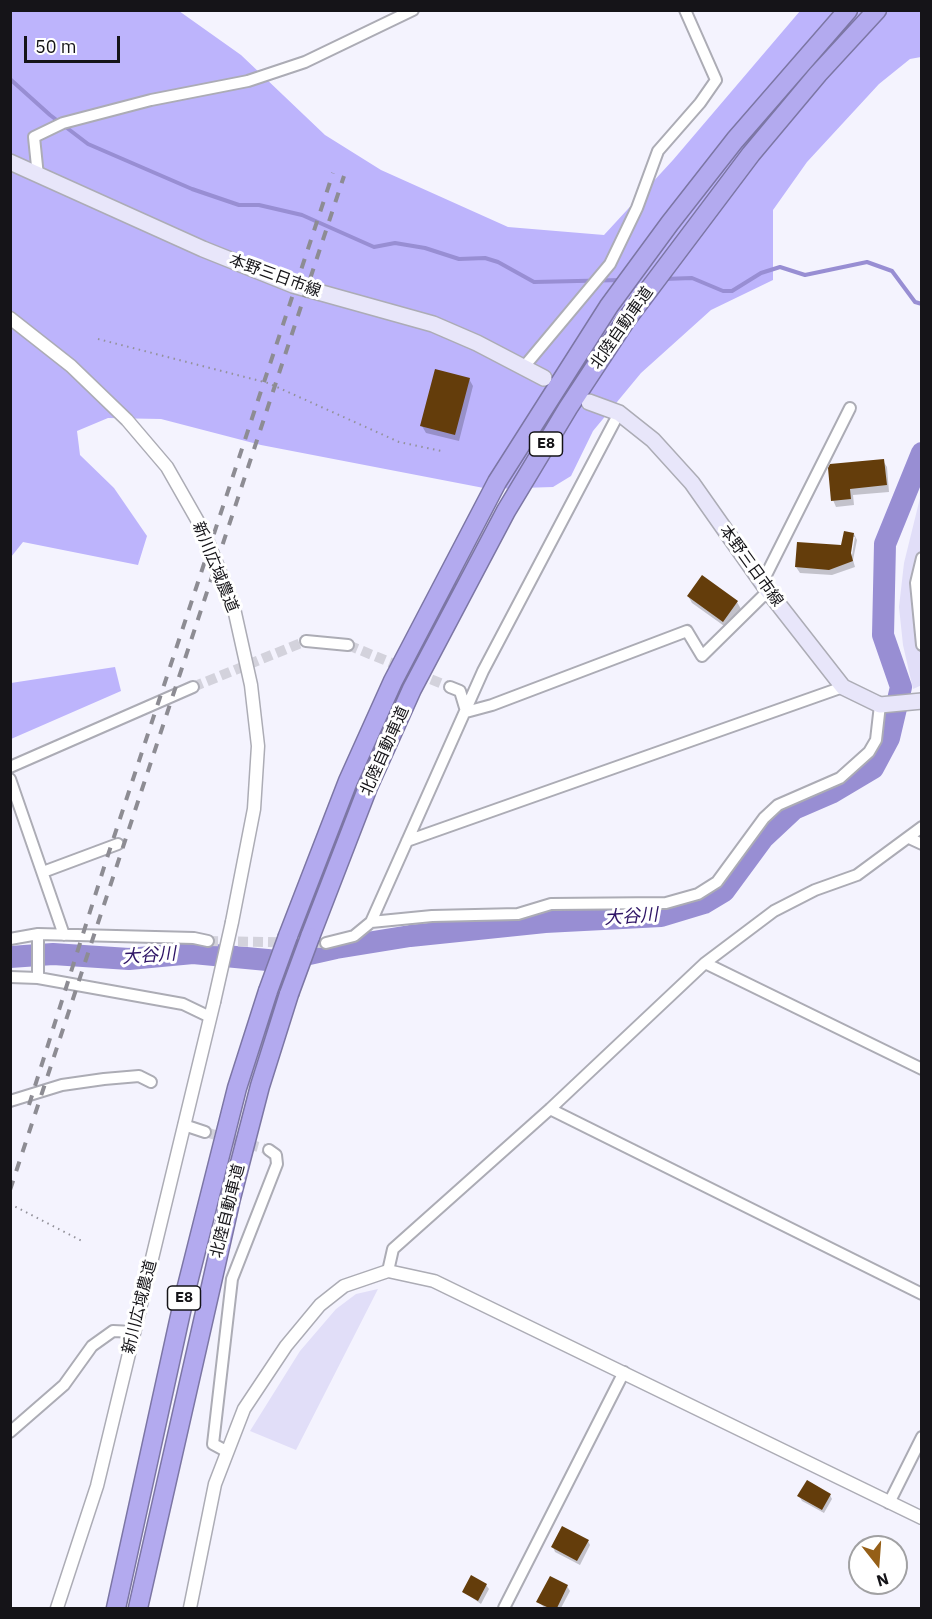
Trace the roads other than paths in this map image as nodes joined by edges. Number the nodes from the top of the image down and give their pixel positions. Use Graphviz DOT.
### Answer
graph roads {
  1 [pos="413,10"];
  2 [pos="685,10"];
  3 [pos="848,10"];
  4 [pos="877,10"];
  5 [pos="390,16"];
  6 [pos="10,162"];
  7 [pos="38,176"];
  8 [pos="10,318"];
  9 [pos="523,368"];
  10 [pos="544,378"];
  11 [pos="590,402"];
  12 [pos="850,408"];
  13 [pos="619,413"];
  14 [pos="921,558"];
  15 [pos="765,587"];
  16 [pos="306,640"];
  17 [pos="348,645"];
  18 [pos="921,645"];
  19 [pos="193,687"];
  20 [pos="450,687"];
  21 [pos="843,687"];
  22 [pos="921,701"];
  23 [pos="880,705"];
  24 [pos="466,712"];
  25 [pos="10,767"];
  26 [pos="10,779"];
  27 [pos="921,827"];
  28 [pos="909,838"];
  29 [pos="407,841"];
  30 [pos="118,844"];
  31 [pos="921,844"];
  32 [pos="43,872"];
  33 [pos="371,922"];
  34 [pos="38,934"];
  35 [pos="64,935"];
  36 [pos="10,939"];
  37 [pos="318,940"];
  38 [pos="208,941"];
  39 [pos="705,963"];
  40 [pos="10,977"];
  41 [pos="38,978"];
  42 [pos="210,1017"];
  43 [pos="921,1069"];
  44 [pos="151,1082"];
  45 [pos="10,1101"];
  46 [pos="550,1109"];
  47 [pos="184,1125"];
  48 [pos="205,1132"];
  49 [pos="269,1150"];
  50 [pos="388,1271"];
  51 [pos="921,1294"];
  52 [pos="134,1332"];
  53 [pos="624,1372"];
  54 [pos="10,1432"];
  55 [pos="921,1437"];
  56 [pos="226,1451"];
  57 [pos="917,1456"];
  58 [pos="889,1503"];
  59 [pos="921,1518"];
  60 [pos="57,1608"];
  61 [pos="117,1608"];
  62 [pos="138,1608"];
  63 [pos="190,1608"];
  64 [pos="504,1608"];
  1 -- 5 [label="street"];
  2 -- 9 [label="street"];
  3 -- 61 [label="highway, 北陸自動車道 / E8, bridge"];
  4 -- 37 [label="highway, 北陸自動車道 / E8"];
  5 -- 7 [label="street"];
  6 -- 7 [label="main road, 本野三日市線"];
  7 -- 9 [label="main road, 本野三日市線"];
  8 -- 42 [label="street, 新川広域農道, bridge"];
  9 -- 10 [label="main road, 本野三日市線"];
  11 -- 13 [label="main road, 本野三日市線"];
  12 -- 15 [label="street"];
  13 -- 15 [label="main road, 本野三日市線"];
  13 -- 24 [label="street"];
  14 -- 18 [label="street"];
  15 -- 21 [label="main road, 本野三日市線"];
  15 -- 24 [label="street"];
  16 -- 17 [label="street"];
  19 -- 25 [label="street"];
  20 -- 24 [label="street"];
  21 -- 23 [label="main road, 本野三日市線"];
  21 -- 29 [label="street"];
  22 -- 23 [label="main road"];
  23 -- 33 [label="street"];
  24 -- 29 [label="street"];
  26 -- 32 [label="street"];
  27 -- 28 [label="street"];
  28 -- 31 [label="street"];
  28 -- 39 [label="street"];
  29 -- 33 [label="street"];
  30 -- 32 [label="street"];
  32 -- 35 [label="street"];
  33 -- 37 [label="street"];
  34 -- 35 [label="street"];
  34 -- 36 [label="street"];
  34 -- 41 [label="street"];
  35 -- 38 [label="street"];
  37 -- 62 [label="highway, 北陸自動車道 / E8, bridge"];
  39 -- 43 [label="street"];
  39 -- 46 [label="street"];
  40 -- 41 [label="street"];
  41 -- 42 [label="street"];
  42 -- 47 [label="street, 新川広域農道"];
  44 -- 45 [label="street"];
  46 -- 50 [label="street"];
  46 -- 51 [label="street"];
  47 -- 48 [label="street"];
  47 -- 52 [label="street, 新川広域農道"];
  49 -- 56 [label="street"];
  50 -- 53 [label="street"];
  50 -- 56 [label="street"];
  52 -- 54 [label="street"];
  52 -- 60 [label="street, 新川広域農道"];
  53 -- 58 [label="street"];
  53 -- 64 [label="street"];
  55 -- 57 [label="street"];
  56 -- 63 [label="street"];
  57 -- 58 [label="street"];
  58 -- 59 [label="street"];
}
